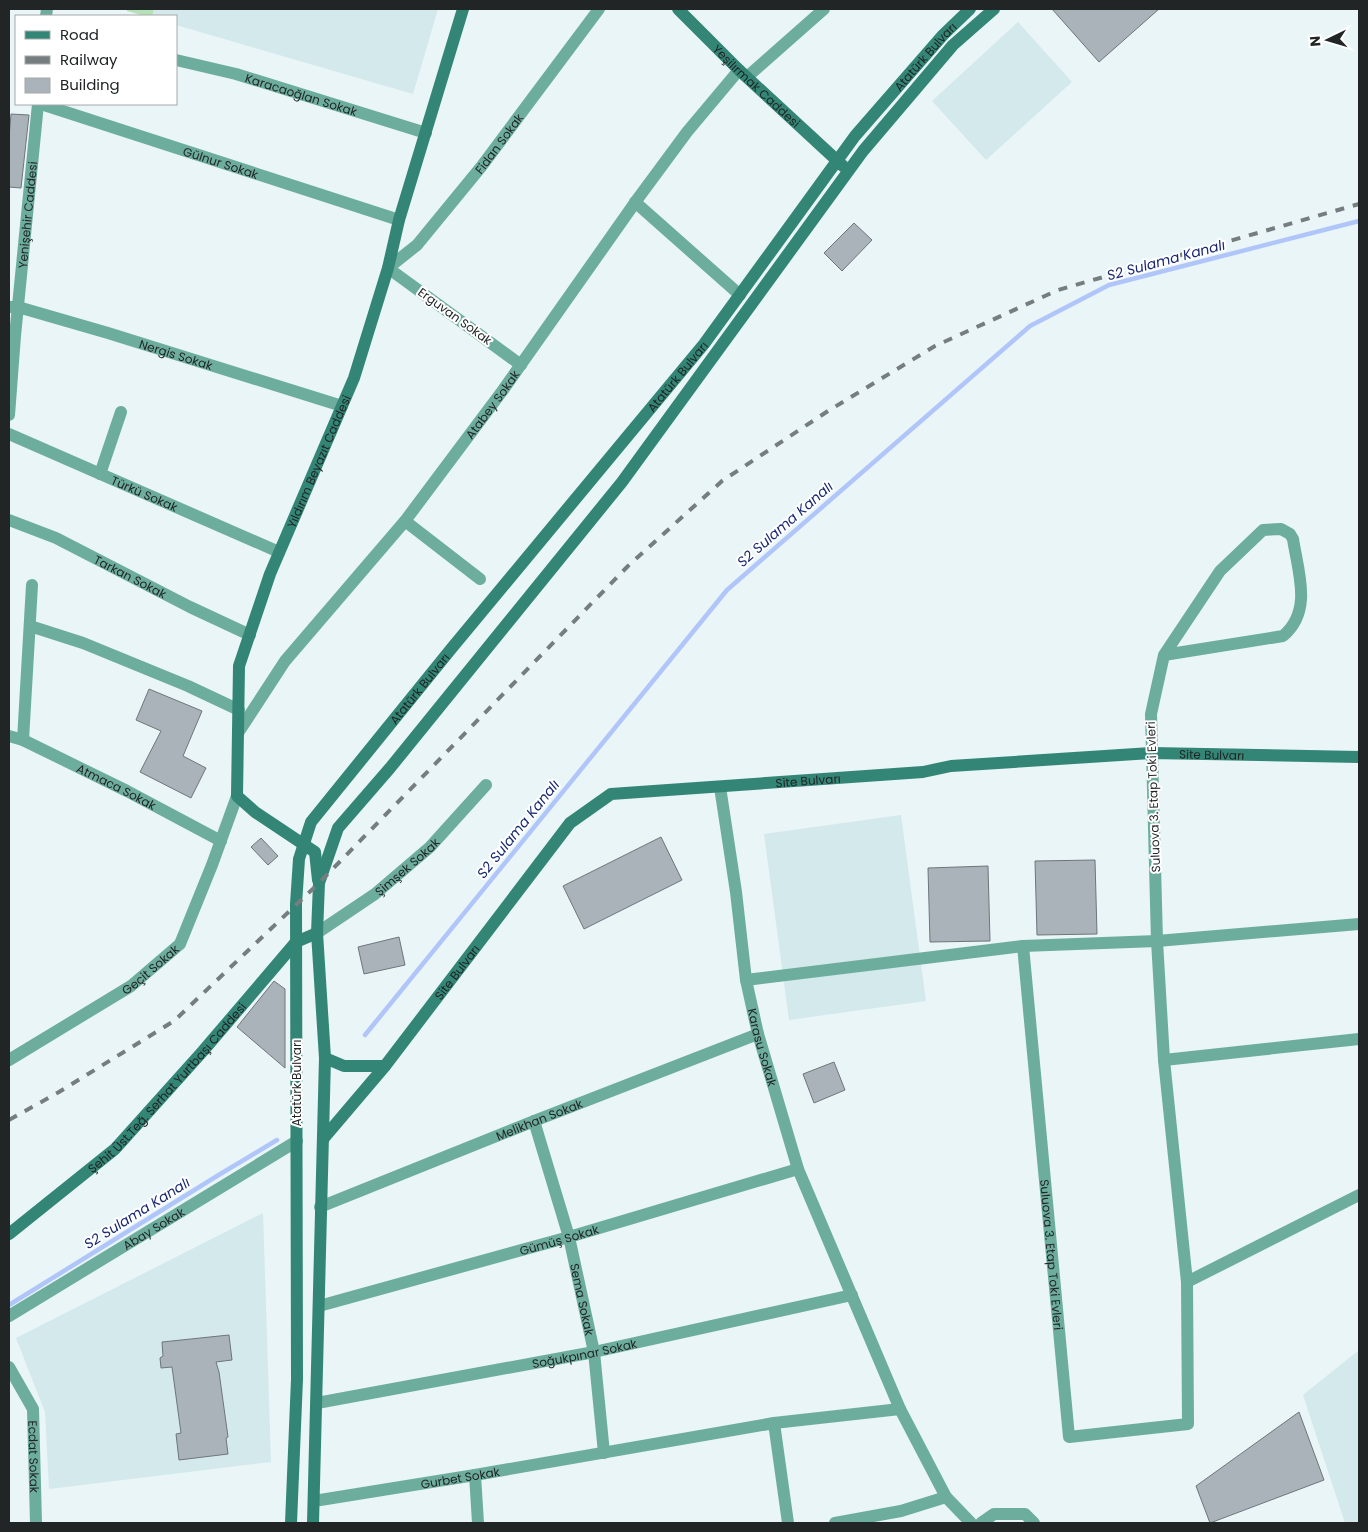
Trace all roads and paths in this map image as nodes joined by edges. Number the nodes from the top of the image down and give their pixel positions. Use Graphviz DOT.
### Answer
graph roads {
  1 [pos="463,9"];
  2 [pos="599,9"];
  3 [pos="824,9"];
  4 [pos="970,9"];
  5 [pos="994,9"];
  6 [pos="682,10"];
  7 [pos="178,60"];
  8 [pos="743,74"];
  9 [pos="40,105"];
  10 [pos="43,105"];
  11 [pos="426,133"];
  12 [pos="837,161"];
  13 [pos="848,170"];
  14 [pos="635,202"];
  15 [pos="399,220"];
  16 [pos="388,268"];
  17 [pos="740,295"];
  18 [pos="13,307"];
  19 [pos="521,365"];
  20 [pos="342,406"];
  21 [pos="121,412"];
  22 [pos="9,415"];
  23 [pos="9,434"];
  24 [pos="100,474"];
  25 [pos="9,520"];
  26 [pos="405,521"];
  27 [pos="279,552"];
  28 [pos="480,579"];
  29 [pos="32,585"];
  30 [pos="30,626"];
  31 [pos="250,634"];
  32 [pos="1164,655"];
  33 [pos="239,710"];
  34 [pos="238,733"];
  35 [pos="9,736"];
  36 [pos="23,740"];
  37 [pos="1151,753"];
  38 [pos="1359,757"];
  39 [pos="486,785"];
  40 [pos="720,787"];
  41 [pos="237,796"];
  42 [pos="221,841"];
  43 [pos="304,844"];
  44 [pos="319,883"];
  45 [pos="1359,924"];
  46 [pos="317,933"];
  47 [pos="1157,940"];
  48 [pos="296,942"];
  49 [pos="1023,946"];
  50 [pos="746,980"];
  51 [pos="758,1034"];
  52 [pos="1359,1039"];
  53 [pos="324,1058"];
  54 [pos="9,1060"];
  55 [pos="1164,1060"];
  56 [pos="385,1066"];
  57 [pos="534,1121"];
  58 [pos="323,1139"];
  59 [pos="297,1141"];
  60 [pos="798,1169"];
  61 [pos="1359,1195"];
  62 [pos="320,1207"];
  63 [pos="9,1234"];
  64 [pos="569,1237"];
  65 [pos="1187,1282"];
  66 [pos="852,1295"];
  67 [pos="319,1306"];
  68 [pos="9,1316"];
  69 [pos="594,1352"];
  70 [pos="9,1367"];
  71 [pos="317,1403"];
  72 [pos="900,1409"];
  73 [pos="774,1423"];
  74 [pos="604,1453"];
  75 [pos="475,1475"];
  76 [pos="946,1497"];
  77 [pos="314,1501"];
  78 [pos="36,1523"];
  79 [pos="292,1523"];
  80 [pos="313,1523"];
  81 [pos="478,1523"];
  82 [pos="788,1523"];
  83 [pos="835,1523"];
  84 [pos="971,1523"];
  85 [pos="981,1523"];
  86 [pos="1034,1523"];
  1 -- 11 [label="main road, Yıldırım Beyazıt Caddesi"];
  2 -- 16 [label="street, Fidan Sokak"];
  3 -- 8 [label="street, Atabey Sokak"];
  4 -- 12 [label="main road, Atatürk Bulvarı"];
  5 -- 13 [label="main road, Atatürk Bulvarı"];
  6 -- 8 [label="main road, Yeşilırmak Caddesi"];
  7 -- 11 [label="street, Karacaoğlan Sokak"];
  8 -- 12 [label="main road, Yeşilırmak Caddesi"];
  8 -- 14 [label="street, Atabey Sokak"];
  9 -- 18 [label="street, Yenişehir Caddesi"];
  10 -- 15 [label="street, Gülnur Sokak"];
  11 -- 15 [label="main road, Yıldırım Beyazıt Caddesi"];
  12 -- 13 [label="main road, Yeşilırmak Caddesi"];
  12 -- 17 [label="main road, Atatürk Bulvarı"];
  13 -- 44 [label="main road, Atatürk Bulvarı"];
  14 -- 17 [label="street"];
  14 -- 19 [label="street, Atabey Sokak"];
  15 -- 16 [label="main road, Yıldırım Beyazıt Caddesi"];
  16 -- 19 [label="street, Erguvan Sokak"];
  16 -- 20 [label="main road, Yıldırım Beyazıt Caddesi"];
  17 -- 43 [label="main road, Atatürk Bulvarı"];
  18 -- 20 [label="street, Nergis Sokak"];
  18 -- 22 [label="street, Yenişehir Caddesi"];
  19 -- 26 [label="street, Atabey Sokak"];
  20 -- 27 [label="main road, Yıldırım Beyazıt Caddesi"];
  21 -- 24 [label="street"];
  23 -- 24 [label="street, Türkü Sokak"];
  24 -- 27 [label="street, Türkü Sokak"];
  25 -- 31 [label="street, Tarkan Sokak"];
  26 -- 28 [label="street"];
  26 -- 34 [label="street, Atabey Sokak"];
  27 -- 31 [label="main road, Yıldırım Beyazıt Caddesi"];
  29 -- 30 [label="street"];
  30 -- 33 [label="street"];
  30 -- 36 [label="street"];
  31 -- 33 [label="main road, Yıldırım Beyazıt Caddesi"];
  32 -- 32 [label="street, Suluova 3. Etap Toki Evleri"];
  32 -- 37 [label="street, Suluova 3. Etap Toki Evleri"];
  33 -- 34 [label="main road, Yıldırım Beyazıt Caddesi"];
  34 -- 41 [label="main road, Yıldırım Beyazıt Caddesi"];
  35 -- 36 [label="street, Atmaca Sokak"];
  36 -- 42 [label="street, Atmaca Sokak"];
  37 -- 38 [label="main road, Site Bulvarı"];
  37 -- 40 [label="main road, Site Bulvarı"];
  37 -- 47 [label="street, Suluova 3. Etap Toki Evleri"];
  39 -- 46 [label="street, Şimşek Sokak"];
  40 -- 50 [label="street, Karasu Sokak"];
  40 -- 56 [label="main road, Site Bulvarı"];
  41 -- 42 [label="street, Geçit Sokak"];
  41 -- 43 [label="main road"];
  42 -- 54 [label="street, Geçit Sokak"];
  43 -- 44 [label="main road"];
  43 -- 48 [label="main road, Atatürk Bulvarı"];
  44 -- 46 [label="main road, Atatürk Bulvarı"];
  45 -- 47 [label="street"];
  46 -- 48 [label="main road, Şehit Üst.Teğ. Serhat Yurtbaşı Caddesi"];
  46 -- 53 [label="main road, Atatürk Bulvarı"];
  47 -- 49 [label="street"];
  47 -- 55 [label="street, Suluova 3. Etap Toki Evleri"];
  48 -- 59 [label="main road, Atatürk Bulvarı"];
  48 -- 63 [label="main road, Şehit Üst.Teğ. Serhat Yurtbaşı Caddesi"];
  49 -- 50 [label="street"];
  49 -- 65 [label="street, Suluova 3. Etap Toki Evleri"];
  50 -- 51 [label="street, Karasu Sokak"];
  51 -- 57 [label="street, Melikhan Sokak"];
  51 -- 60 [label="street, Karasu Sokak"];
  52 -- 55 [label="street"];
  53 -- 56 [label="main road"];
  53 -- 58 [label="main road, Atatürk Bulvarı"];
  55 -- 65 [label="street, Suluova 3. Etap Toki Evleri"];
  56 -- 58 [label="main road, Site Bulvarı"];
  57 -- 62 [label="street, Melikhan Sokak"];
  57 -- 64 [label="street, Sema Sokak"];
  58 -- 62 [label="main road, Atatürk Bulvarı"];
  59 -- 68 [label="street, Abay Sokak"];
  59 -- 79 [label="main road, Atatürk Bulvarı"];
  60 -- 64 [label="street, Gümüş Sokak"];
  60 -- 66 [label="street, Karasu Sokak"];
  61 -- 65 [label="street"];
  62 -- 67 [label="main road, Atatürk Bulvarı"];
  64 -- 67 [label="street, Gümüş Sokak"];
  64 -- 69 [label="street, Sema Sokak"];
  66 -- 69 [label="street, Soğukpınar Sokak"];
  66 -- 72 [label="street, Karasu Sokak"];
  67 -- 71 [label="main road, Atatürk Bulvarı"];
  69 -- 71 [label="street, Soğukpınar Sokak"];
  69 -- 74 [label="street, Sema Sokak"];
  70 -- 78 [label="street, Ecdat Sokak"];
  71 -- 77 [label="main road, Atatürk Bulvarı"];
  72 -- 73 [label="street, Gurbet Sokak"];
  72 -- 76 [label="street, Karasu Sokak"];
  73 -- 74 [label="street, Gurbet Sokak"];
  73 -- 82 [label="street"];
  74 -- 75 [label="street, Gurbet Sokak"];
  75 -- 77 [label="street, Gurbet Sokak"];
  75 -- 81 [label="street"];
  76 -- 83 [label="street"];
  76 -- 84 [label="street, Karasu Sokak"];
  77 -- 80 [label="main road, Atatürk Bulvarı"];
  85 -- 86 [label="street"];
}
